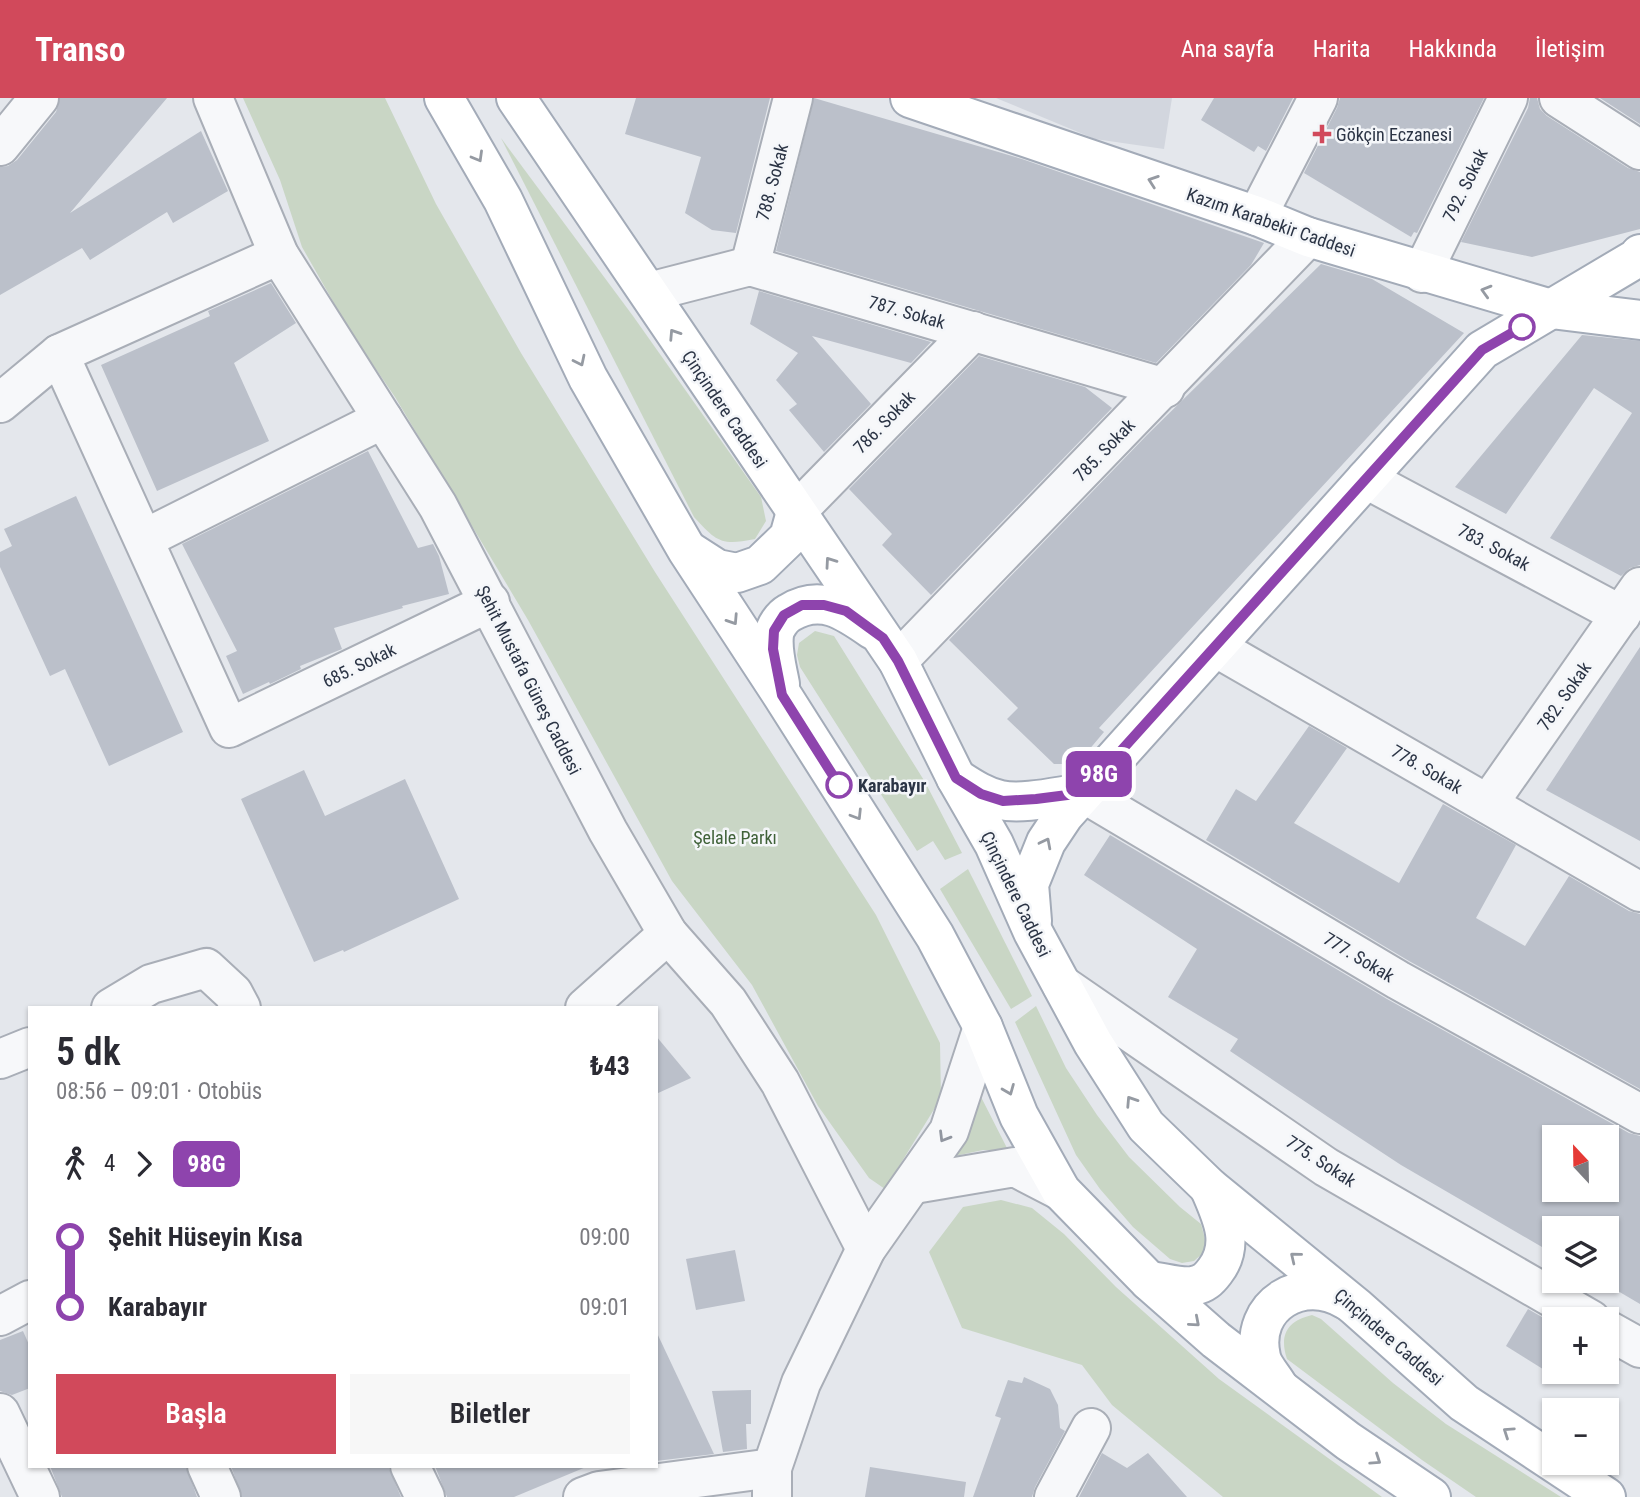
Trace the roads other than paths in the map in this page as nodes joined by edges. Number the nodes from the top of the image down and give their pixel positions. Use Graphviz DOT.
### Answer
graph roads {
  1 [pos="39,98"];
  2 [pos="213,98"];
  3 [pos="444,98"];
  4 [pos="516,98"];
  5 [pos="793,98"];
  6 [pos="1318,98"];
  7 [pos="1508,98"];
  8 [pos="1559,98"];
  9 [pos="921,100"];
  10 [pos="0,146"];
  11 [pos="1640,150"];
  12 [pos="1257,216"];
  13 [pos="1308,237"];
  14 [pos="1640,254"];
  15 [pos="279,255"];
  16 [pos="750,266"];
  17 [pos="1422,273"];
  18 [pos="649,292"];
  19 [pos="1551,309"];
  20 [pos="1640,320"];
  21 [pos="972,331"];
  22 [pos="59,354"];
  23 [pos="1165,388"];
  24 [pos="0,403"];
  25 [pos="383,419"];
  26 [pos="1366,479"];
  27 [pos="796,512"];
  28 [pos="144,540"];
  29 [pos="687,550"];
  30 [pos="1631,601"];
  31 [pos="490,602"];
  32 [pos="1214,647"];
  33 [pos="891,650"];
  34 [pos="782,695"];
  35 [pos="956,778"];
  36 [pos="1083,793"];
  37 [pos="1489,804"];
  38 [pos="1640,892"];
  39 [pos="1033,932"];
  40 [pos="668,934"];
  41 [pos="1062,985"];
  42 [pos="114,1006"];
  43 [pos="240,1006"];
  44 [pos="587,1006"];
  45 [pos="983,1027"];
  46 [pos="28,1047"];
  47 [pos="0,1059"];
  48 [pos="1640,1114"];
  49 [pos="914,1184"];
  50 [pos="1209,1187"];
  51 [pos="1061,1191"];
  52 [pos="866,1249"];
  53 [pos="1149,1281"];
  54 [pos="28,1301"];
  55 [pos="1356,1307"];
  56 [pos="1568,1307"];
  57 [pos="0,1316"];
  58 [pos="1619,1336"];
  59 [pos="1640,1348"];
  60 [pos="1278,1386"];
  61 [pos="0,1413"];
  62 [pos="1091,1428"];
  63 [pos="208,1468"];
  64 [pos="411,1468"];
  65 [pos="772,1483"];
  66 [pos="593,1485"];
  67 [pos="40,1497"];
  68 [pos="221,1497"];
  69 [pos="425,1497"];
  70 [pos="1054,1497"];
  71 [pos="1431,1497"];
  72 [pos="1606,1497"];
  1 -- 10 [label="street"];
  2 -- 15 [label="street, Şehit Mustafa Güneş Caddesi"];
  3 -- 29 [label="main road, one-way"];
  4 -- 18 [label="main road, Çinçindere Caddesi"];
  5 -- 16 [label="street, 788. Sokak"];
  6 -- 12 [label="street"];
  7 -- 17 [label="street, 792. Sokak"];
  8 -- 11 [label="street"];
  12 -- 9 [label="main road, Kazım Karabekir Caddesi, one-way"];
  12 -- 13 [label="main road, Kazım Karabekir Caddesi"];
  13 -- 17 [label="main road, Kazım Karabekir Caddesi"];
  13 -- 23 [label="street, 785. Sokak"];
  14 -- 19 [label="main road"];
  15 -- 22 [label="street"];
  15 -- 25 [label="street, Şehit Mustafa Güneş Caddesi"];
  16 -- 18 [label="street"];
  16 -- 21 [label="street, 787. Sokak"];
  19 -- 17 [label="main road, Kazım Karabekir Caddesi, one-way"];
  27 -- 18 [label="main road, Çinçindere Caddesi, one-way"];
  19 -- 20 [label="main road, Kazım Karabekir Caddesi"];
  19 -- 26 [label="main road"];
  21 -- 23 [label="street, 787. Sokak"];
  21 -- 27 [label="street, 786. Sokak"];
  22 -- 24 [label="street"];
  22 -- 28 [label="street"];
  23 -- 33 [label="street, 785. Sokak"];
  25 -- 28 [label="street"];
  25 -- 31 [label="street, Şehit Mustafa Güneş Caddesi"];
  26 -- 30 [label="street, 783. Sokak"];
  26 -- 32 [label="main road"];
  27 -- 29 [label="main road"];
  33 -- 27 [label="main road, Çinçindere Caddesi, one-way"];
  28 -- 31 [label="street, 685. Sokak"];
  29 -- 34 [label="main road, one-way"];
  30 -- 37 [label="street, 782. Sokak"];
  31 -- 40 [label="street, Şehit Mustafa Güneş Caddesi"];
  32 -- 36 [label="main road"];
  32 -- 37 [label="street, 778. Sokak"];
  33 -- 34 [label="main road"];
  33 -- 35 [label="main road, Çinçindere Caddesi"];
  34 -- 45 [label="main road, one-way"];
  35 -- 36 [label="main road"];
  35 -- 39 [label="main road, Çinçindere Caddesi"];
  39 -- 36 [label="main road, one-way"];
  36 -- 48 [label="street, 777. Sokak"];
  37 -- 38 [label="street, 778. Sokak"];
  39 -- 41 [label="main road, Çinçindere Caddesi"];
  40 -- 44 [label="street"];
  40 -- 52 [label="street, Şehit Mustafa Güneş Caddesi"];
  50 -- 41 [label="main road, Çinçindere Caddesi, one-way"];
  41 -- 56 [label="street, 775. Sokak"];
  42 -- 43 [label="street"];
  45 -- 49 [label="street, one-way"];
  45 -- 51 [label="main road, one-way"];
  46 -- 47 [label="street"];
  49 -- 51 [label="street"];
  49 -- 52 [label="street"];
  50 -- 53 [label="main road"];
  55 -- 50 [label="main road, Çinçindere Caddesi, one-way"];
  51 -- 53 [label="main road"];
  52 -- 65 [label="street"];
  53 -- 60 [label="main road, one-way"];
  54 -- 57 [label="street"];
  55 -- 60 [label="main road"];
  72 -- 55 [label="main road, Çinçindere Caddesi, one-way"];
  58 -- 59 [label="street"];
  60 -- 71 [label="main road, one-way"];
  61 -- 67 [label="street"];
  62 -- 70 [label="street"];
  63 -- 68 [label="street"];
  64 -- 69 [label="street"];
  65 -- 66 [label="street"];
}
